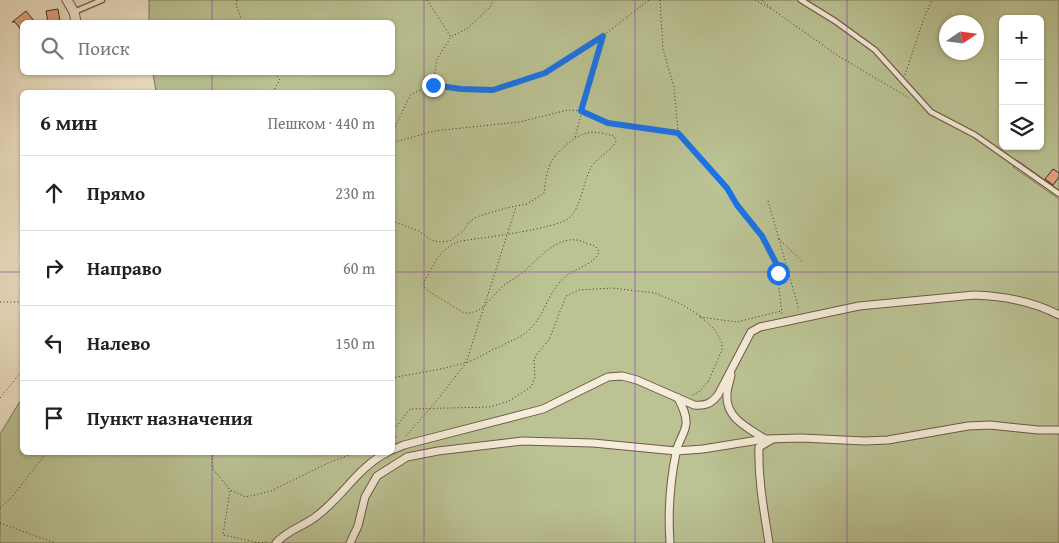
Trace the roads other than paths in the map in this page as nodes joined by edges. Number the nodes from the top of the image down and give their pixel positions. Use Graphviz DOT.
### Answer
graph roads {
  1 [pos="67,0"];
  2 [pos="102,0"];
  3 [pos="801,0"];
  4 [pos="74,12"];
  5 [pos="76,20"];
  6 [pos="1059,194"];
  7 [pos="1059,315"];
  8 [pos="733,367"];
  9 [pos="677,398"];
  10 [pos="1059,430"];
  11 [pos="768,439"];
  12 [pos="395,449"];
  13 [pos="676,451"];
  14 [pos="382,455"];
  15 [pos="276,543"];
  16 [pos="350,543"];
  17 [pos="670,543"];
  18 [pos="768,543"];
  1 -- 4 [label="street"];
  2 -- 4 [label="lane"];
  3 -- 6 [label="lane"];
  4 -- 5 [label="street"];
  7 -- 8 [label="street"];
  8 -- 9 [label="street"];
  8 -- 11 [label="street"];
  9 -- 12 [label="street"];
  9 -- 13 [label="street"];
  10 -- 11 [label="street"];
  11 -- 13 [label="street"];
  11 -- 18 [label="street"];
  13 -- 16 [label="street"];
  13 -- 17 [label="street"];
  14 -- 15 [label="street"];
}
